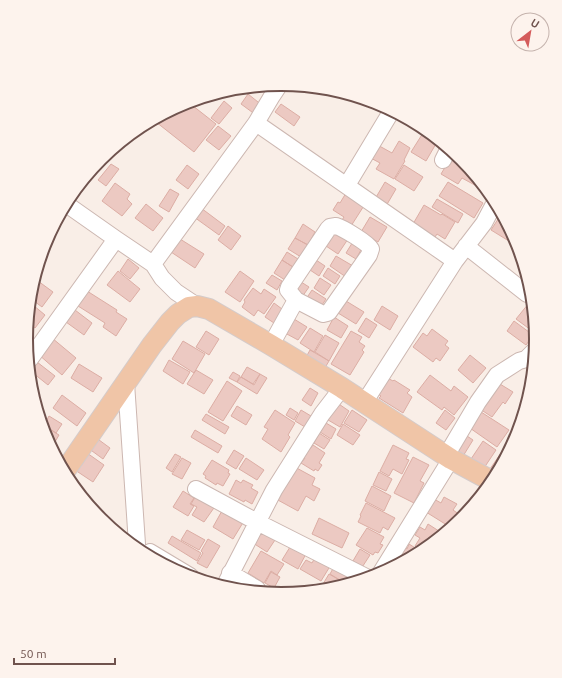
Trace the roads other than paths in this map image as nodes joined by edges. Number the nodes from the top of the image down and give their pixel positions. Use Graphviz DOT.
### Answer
graph roads {
  1 [pos="275,91"];
  2 [pos="389,116"];
  3 [pos="256,123"];
  4 [pos="347,185"];
  5 [pos="71,207"];
  6 [pos="492,208"];
  7 [pos="116,239"];
  8 [pos="466,246"];
  9 [pos="455,261"];
  10 [pos="153,264"];
  11 [pos="524,292"];
  12 [pos="296,300"];
  13 [pos="197,306"];
  14 [pos="271,345"];
  15 [pos="34,354"];
  16 [pos="528,357"];
  17 [pos="126,383"];
  18 [pos="342,388"];
  19 [pos="364,403"];
  20 [pos="448,457"];
  21 [pos="68,466"];
  22 [pos="486,478"];
  23 [pos="196,489"];
  24 [pos="257,522"];
  25 [pos="137,541"];
  26 [pos="386,563"];
  27 [pos="360,574"];
  28 [pos="228,578"];
  29 [pos="244,584"];
  1 -- 3 [label="street"];
  2 -- 4 [label="street"];
  3 -- 4 [label="street"];
  3 -- 10 [label="street"];
  4 -- 9 [label="street"];
  5 -- 7 [label="street"];
  6 -- 8 [label="street"];
  7 -- 10 [label="street"];
  7 -- 15 [label="street"];
  8 -- 9 [label="street"];
  8 -- 11 [label="street"];
  9 -- 19 [label="street"];
  10 -- 13 [label="street"];
  12 -- 12 [label="street"];
  12 -- 14 [label="street"];
  13 -- 14 [label="main road"];
  13 -- 17 [label="main road"];
  14 -- 18 [label="main road"];
  16 -- 20 [label="street"];
  17 -- 21 [label="main road"];
  17 -- 25 [label="street"];
  18 -- 19 [label="main road"];
  18 -- 24 [label="street"];
  19 -- 20 [label="main road"];
  20 -- 22 [label="main road"];
  20 -- 26 [label="street"];
  23 -- 24 [label="street"];
  24 -- 27 [label="street"];
  24 -- 28 [label="street"];
  28 -- 29 [label="street"];
}
